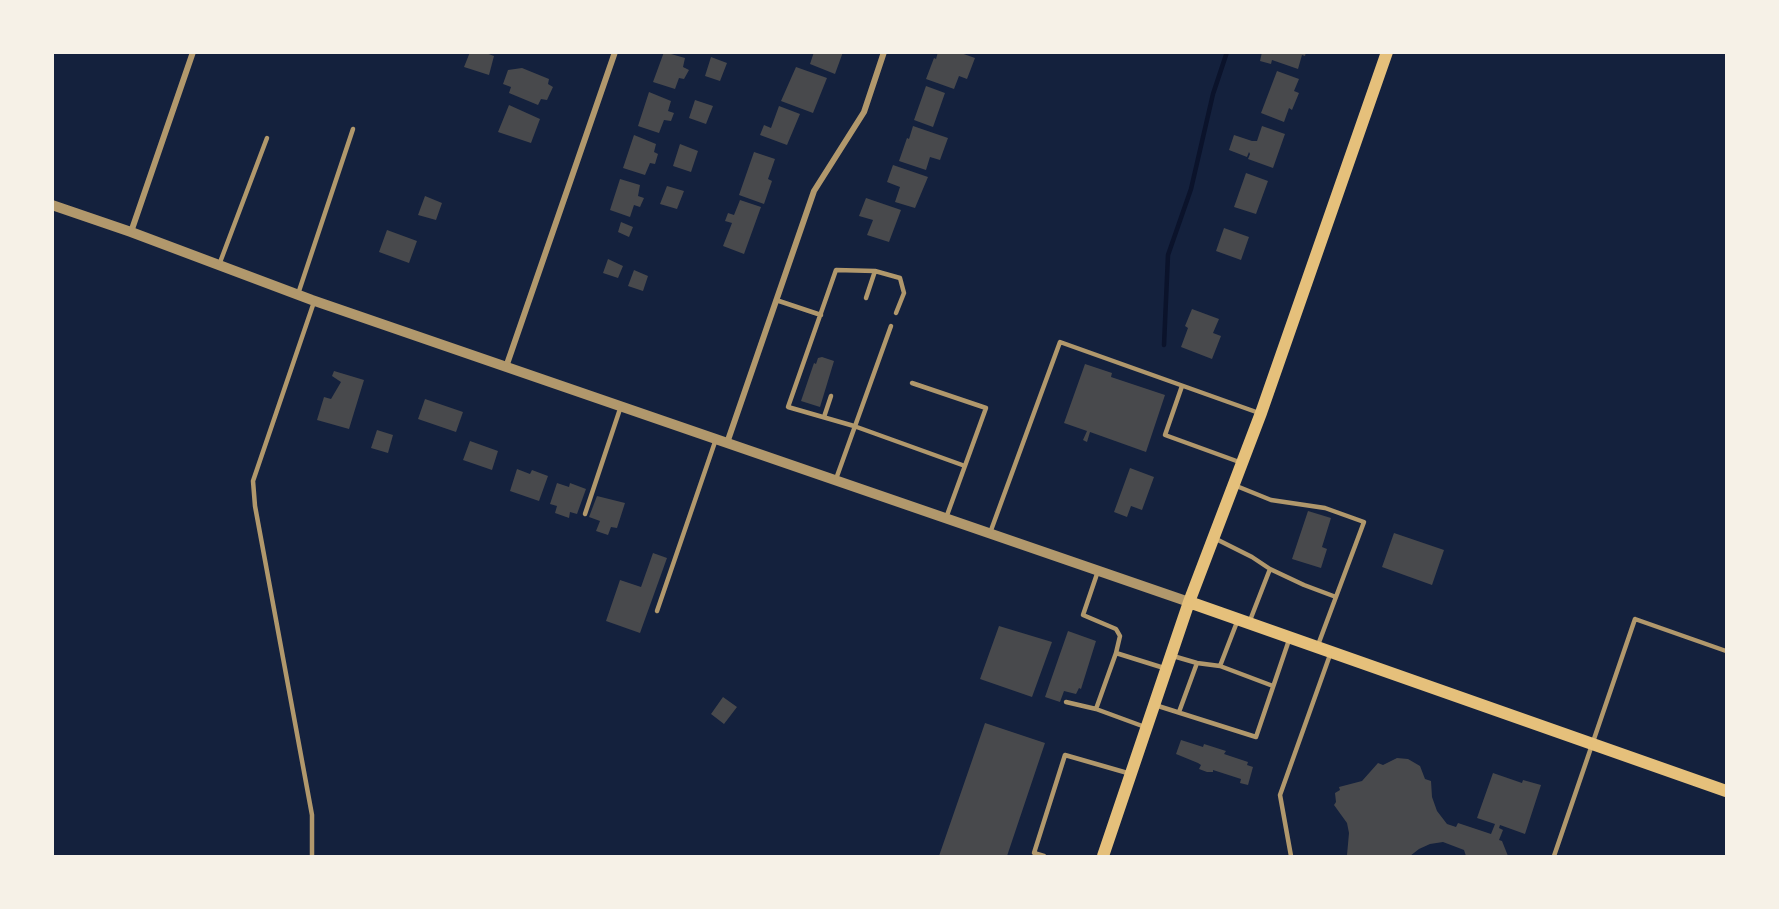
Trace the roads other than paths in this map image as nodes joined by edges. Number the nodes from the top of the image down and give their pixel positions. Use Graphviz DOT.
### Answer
graph roads {
  1 [pos="193,52"];
  2 [pos="615,52"];
  3 [pos="884,52"];
  4 [pos="1387,52"];
  5 [pos="353,129"];
  6 [pos="267,138"];
  7 [pos="52,205"];
  8 [pos="131,232"];
  9 [pos="219,265"];
  10 [pos="875,271"];
  11 [pos="297,295"];
  12 [pos="866,298"];
  13 [pos="777,300"];
  14 [pos="314,301"];
  15 [pos="896,313"];
  16 [pos="821,315"];
  17 [pos="891,326"];
  18 [pos="506,367"];
  19 [pos="912,383"];
  20 [pos="1182,386"];
  21 [pos="831,396"];
  22 [pos="621,406"];
  23 [pos="1262,413"];
  24 [pos="824,417"];
  25 [pos="854,426"];
  26 [pos="716,439"];
  27 [pos="727,443"];
  28 [pos="1242,463"];
  29 [pos="965,466"];
  30 [pos="836,480"];
  31 [pos="1234,485"];
  32 [pos="585,514"];
  33 [pos="946,518"];
  34 [pos="990,533"];
  35 [pos="1214,538"];
  36 [pos="1270,569"];
  37 [pos="1098,570"];
  38 [pos="1336,597"];
  39 [pos="1190,602"];
  40 [pos="657,610"];
  41 [pos="1244,621"];
  42 [pos="1290,638"];
  43 [pos="1317,647"];
  44 [pos="1726,651"];
  45 [pos="1331,652"];
  46 [pos="1116,653"];
  47 [pos="1171,655"];
  48 [pos="1197,663"];
  49 [pos="1220,666"];
  50 [pos="1166,669"];
  51 [pos="1273,686"];
  52 [pos="1066,702"];
  53 [pos="1154,704"];
  54 [pos="1096,710"];
  55 [pos="1179,712"];
  56 [pos="1146,728"];
  57 [pos="1593,744"];
  58 [pos="1131,774"];
  59 [pos="1726,791"];
  60 [pos="312,856"];
  61 [pos="1044,856"];
  62 [pos="1103,856"];
  63 [pos="1291,856"];
  64 [pos="1554,856"];
  1 -- 8 [label="street"];
  2 -- 18 [label="street"];
  3 -- 13 [label="street"];
  4 -- 23 [label="main road"];
  5 -- 11 [label="lane"];
  6 -- 9 [label="lane"];
  7 -- 8 [label="street"];
  8 -- 9 [label="street"];
  9 -- 11 [label="street"];
  10 -- 12 [label="lane"];
  10 -- 15 [label="lane"];
  10 -- 16 [label="lane"];
  11 -- 14 [label="street"];
  13 -- 16 [label="lane"];
  13 -- 27 [label="street"];
  14 -- 18 [label="street"];
  14 -- 60 [label="lane"];
  16 -- 24 [label="lane"];
  17 -- 25 [label="lane"];
  18 -- 22 [label="street"];
  19 -- 29 [label="lane"];
  20 -- 23 [label="lane"];
  20 -- 28 [label="lane"];
  20 -- 34 [label="lane"];
  21 -- 24 [label="lane"];
  22 -- 26 [label="street"];
  22 -- 32 [label="lane"];
  23 -- 28 [label="main road"];
  24 -- 25 [label="lane"];
  25 -- 29 [label="lane"];
  25 -- 30 [label="lane"];
  26 -- 27 [label="street"];
  26 -- 40 [label="lane"];
  27 -- 30 [label="street"];
  28 -- 31 [label="main road"];
  29 -- 33 [label="lane"];
  30 -- 33 [label="street"];
  31 -- 35 [label="main road"];
  31 -- 38 [label="lane"];
  33 -- 34 [label="street"];
  34 -- 37 [label="street"];
  35 -- 36 [label="lane"];
  35 -- 39 [label="main road"];
  36 -- 38 [label="lane"];
  36 -- 41 [label="lane"];
  37 -- 39 [label="street"];
  37 -- 46 [label="lane"];
  38 -- 43 [label="lane"];
  39 -- 41 [label="main road"];
  39 -- 47 [label="main road"];
  41 -- 42 [label="main road"];
  41 -- 49 [label="lane"];
  42 -- 43 [label="main road"];
  42 -- 51 [label="lane"];
  43 -- 45 [label="main road"];
  44 -- 57 [label="lane"];
  45 -- 57 [label="main road"];
  45 -- 63 [label="lane"];
  46 -- 50 [label="lane"];
  46 -- 54 [label="lane"];
  47 -- 48 [label="lane"];
  47 -- 50 [label="main road"];
  48 -- 49 [label="lane"];
  48 -- 55 [label="lane"];
  49 -- 51 [label="lane"];
  50 -- 53 [label="main road"];
  51 -- 55 [label="lane"];
  52 -- 54 [label="lane"];
  53 -- 55 [label="lane"];
  53 -- 56 [label="main road"];
  54 -- 56 [label="lane"];
  56 -- 58 [label="main road"];
  57 -- 59 [label="main road"];
  57 -- 64 [label="lane"];
  58 -- 61 [label="lane"];
  58 -- 62 [label="main road"];
}
